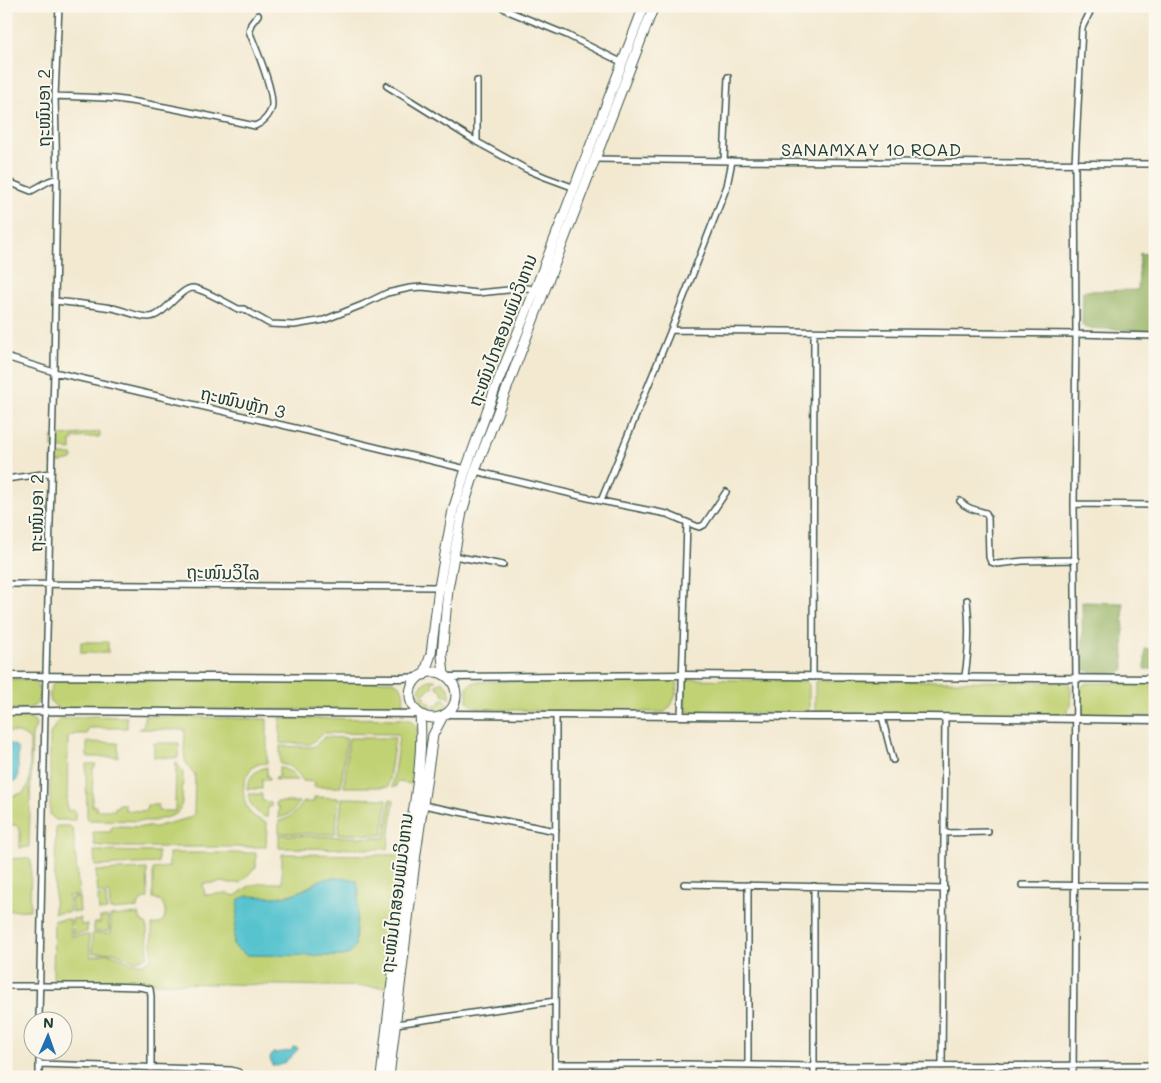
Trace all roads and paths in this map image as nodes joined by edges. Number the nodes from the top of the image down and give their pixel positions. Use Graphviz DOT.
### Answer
graph roads {
  1 [pos="59,6"];
  2 [pos="501,6"];
  3 [pos="644,6"];
  4 [pos="654,6"];
  5 [pos="1093,6"];
  6 [pos="258,15"];
  7 [pos="622,63"];
  8 [pos="728,77"];
  9 [pos="477,81"];
  10 [pos="387,86"];
  11 [pos="55,96"];
  12 [pos="477,142"];
  13 [pos="591,158"];
  14 [pos="724,161"];
  15 [pos="732,161"];
  16 [pos="1075,164"];
  17 [pos="1155,164"];
  18 [pos="57,178"];
  19 [pos="6,181"];
  20 [pos="575,188"];
  21 [pos="535,290"];
  22 [pos="55,301"];
  23 [pos="671,330"];
  24 [pos="814,332"];
  25 [pos="1076,334"];
  26 [pos="1155,336"];
  27 [pos="510,351"];
  28 [pos="520,355"];
  29 [pos="6,357"];
  30 [pos="54,372"];
  31 [pos="470,470"];
  32 [pos="50,473"];
  33 [pos="6,479"];
  34 [pos="726,492"];
  35 [pos="601,501"];
  36 [pos="960,501"];
  37 [pos="1074,504"];
  38 [pos="1155,505"];
  39 [pos="687,523"];
  40 [pos="454,556"];
  41 [pos="1076,560"];
  42 [pos="503,565"];
  43 [pos="6,584"];
  44 [pos="48,584"];
  45 [pos="439,587"];
  46 [pos="967,600"];
  47 [pos="682,675"];
  48 [pos="6,676"];
  49 [pos="422,676"];
  50 [pos="445,676"];
  51 [pos="965,676"];
  52 [pos="46,677"];
  53 [pos="813,677"];
  54 [pos="1076,678"];
  55 [pos="1155,678"];
  56 [pos="45,711"];
  57 [pos="6,712"];
  58 [pos="420,714"];
  59 [pos="444,715"];
  60 [pos="556,715"];
  61 [pos="681,716"];
  62 [pos="882,717"];
  63 [pos="945,717"];
  64 [pos="1076,719"];
  65 [pos="1155,720"];
  66 [pos="893,760"];
  67 [pos="421,798"];
  68 [pos="556,831"];
  69 [pos="988,832"];
  70 [pos="945,833"];
  71 [pos="684,884"];
  72 [pos="748,885"];
  73 [pos="1022,885"];
  74 [pos="814,886"];
  75 [pos="1075,886"];
  76 [pos="1155,886"];
  77 [pos="945,889"];
  78 [pos="6,986"];
  79 [pos="40,987"];
  80 [pos="555,1001"];
  81 [pos="40,1010"];
  82 [pos="396,1024"];
  83 [pos="39,1060"];
  84 [pos="39,1064"];
  85 [pos="555,1064"];
  86 [pos="748,1064"];
  87 [pos="997,1065"];
  88 [pos="1072,1065"];
  89 [pos="1155,1065"];
  90 [pos="814,1066"];
  91 [pos="942,1066"];
  92 [pos="151,1068"];
  93 [pos="38,1077"];
  94 [pos="243,1077"];
  95 [pos="380,1077"];
  96 [pos="389,1077"];
  97 [pos="555,1077"];
  98 [pos="814,1077"];
  99 [pos="997,1077"];
  100 [pos="1073,1077"];
  1 -- 11 [label="street, ຖະໜົນອາ 2"];
  2 -- 7 [label="street"];
  3 -- 7 [label="highway, ຖະໜົນໄກສອນພົມວິຫານ"];
  4 -- 13 [label="highway, ຖະໜົນໄກສອນພົມວິຫານ"];
  5 -- 16 [label="street"];
  6 -- 11 [label="street"];
  7 -- 13 [label="highway, ຖະໜົນໄກສອນພົມວິຫານ"];
  8 -- 14 [label="street"];
  9 -- 12 [label="street"];
  10 -- 12 [label="street"];
  11 -- 18 [label="street, ຖະໜົນອາ 2"];
  12 -- 20 [label="street"];
  13 -- 14 [label="street, SANAMXAY 10 ROAD"];
  13 -- 20 [label="highway, ຖະໜົນໄກສອນພົມວິຫານ"];
  13 -- 28 [label="highway, ຖະໜົນໄກສອນພົມວິຫານ"];
  14 -- 15 [label="street, SANAMXAY 10 ROAD"];
  15 -- 16 [label="street, SANAMXAY 10 ROAD"];
  15 -- 23 [label="street"];
  16 -- 17 [label="street, SANAMXAY 10 ROAD"];
  16 -- 25 [label="street"];
  18 -- 19 [label="street"];
  18 -- 22 [label="street, ຖະໜົນອາ 2"];
  20 -- 21 [label="highway, ຖະໜົນໄກສອນພົມວິຫານ"];
  21 -- 22 [label="street"];
  21 -- 27 [label="highway, ຖະໜົນໄກສອນພົມວິຫານ"];
  22 -- 30 [label="street, ຖະໜົນອາ 2"];
  23 -- 24 [label="street"];
  23 -- 35 [label="street"];
  24 -- 25 [label="street"];
  24 -- 53 [label="street"];
  25 -- 26 [label="street"];
  25 -- 37 [label="street"];
  27 -- 28 [label="highway"];
  27 -- 31 [label="highway, ຖະໜົນໄກສອນພົມວິຫານ"];
  28 -- 31 [label="highway, ຖະໜົນໄກສອນພົມວິຫານ"];
  29 -- 30 [label="street, ຖະໜົນຫຼັກ 3"];
  30 -- 31 [label="street, ຖະໜົນຫຼັກ 3"];
  30 -- 32 [label="street, ຖະໜົນອາ 2"];
  31 -- 35 [label="street, ຖະໜົນຫຼັກ 3"];
  31 -- 40 [label="highway, ຖະໜົນໄກສອນພົມວິຫານ"];
  31 -- 45 [label="highway, ຖະໜົນໄກສອນພົມວິຫານ"];
  32 -- 33 [label="street"];
  32 -- 44 [label="street, ຖະໜົນອາ 2"];
  34 -- 39 [label="street"];
  35 -- 39 [label="street, ຖະໜົນຫຼັກ 3"];
  36 -- 41 [label="street"];
  37 -- 38 [label="street"];
  37 -- 41 [label="street"];
  39 -- 47 [label="street"];
  40 -- 42 [label="street"];
  40 -- 50 [label="highway, ຖະໜົນໄກສອນພົມວິຫານ"];
  41 -- 54 [label="street"];
  43 -- 44 [label="street, ຖະໜົນວິໄລ"];
  44 -- 45 [label="street, ຖະໜົນວິໄລ"];
  44 -- 52 [label="street, ຖະໜົນອາ 2"];
  45 -- 49 [label="highway, ຖະໜົນໄກສອນພົມວິຫານ"];
  46 -- 51 [label="street"];
  47 -- 50 [label="street"];
  47 -- 53 [label="street"];
  47 -- 61 [label="street"];
  48 -- 52 [label="street"];
  49 -- 50 [label="highway"];
  49 -- 52 [label="street"];
  49 -- 58 [label="highway"];
  50 -- 59 [label="highway"];
  51 -- 53 [label="street"];
  51 -- 54 [label="street"];
  52 -- 56 [label="street, ຖະໜົນອາ 2"];
  54 -- 55 [label="street"];
  54 -- 64 [label="street"];
  56 -- 57 [label="street"];
  56 -- 58 [label="street"];
  56 -- 79 [label="street, ຖະໜົນອາ 2"];
  58 -- 59 [label="highway"];
  58 -- 67 [label="highway, ຖະໜົນໄກສອນພົມວິຫານ"];
  59 -- 60 [label="street"];
  59 -- 67 [label="highway, ຖະໜົນໄກສອນພົມວິຫານ"];
  60 -- 61 [label="street"];
  60 -- 68 [label="street"];
  61 -- 62 [label="street"];
  62 -- 63 [label="street"];
  62 -- 66 [label="street"];
  63 -- 64 [label="street"];
  63 -- 70 [label="street"];
  64 -- 65 [label="street"];
  64 -- 75 [label="street"];
  67 -- 68 [label="street"];
  67 -- 82 [label="highway, ຖະໜົນໄກສອນພົມວິຫານ"];
  67 -- 95 [label="highway, ຖະໜົນໄກສອນພົມວິຫານ"];
  68 -- 80 [label="street"];
  69 -- 70 [label="street"];
  70 -- 77 [label="street"];
  71 -- 72 [label="street"];
  72 -- 74 [label="street"];
  72 -- 86 [label="street"];
  73 -- 75 [label="street"];
  74 -- 77 [label="street"];
  74 -- 90 [label="street"];
  75 -- 76 [label="street"];
  75 -- 88 [label="street"];
  77 -- 91 [label="street"];
  78 -- 79 [label="street"];
  79 -- 81 [label="street, ຖະໜົນອາ 2"];
  79 -- 92 [label="street"];
  80 -- 82 [label="street"];
  80 -- 85 [label="street"];
  82 -- 96 [label="highway, ຖະໜົນໄກສອນພົມວິຫານ"];
  83 -- 84 [label="street"];
  84 -- 92 [label="street"];
  84 -- 93 [label="street"];
  85 -- 86 [label="street"];
  85 -- 97 [label="street"];
  86 -- 90 [label="street"];
  87 -- 88 [label="street"];
  87 -- 91 [label="street"];
  87 -- 99 [label="street"];
  88 -- 89 [label="street"];
  88 -- 100 [label="street"];
  90 -- 91 [label="street"];
  90 -- 98 [label="street"];
  92 -- 94 [label="street"];
}
